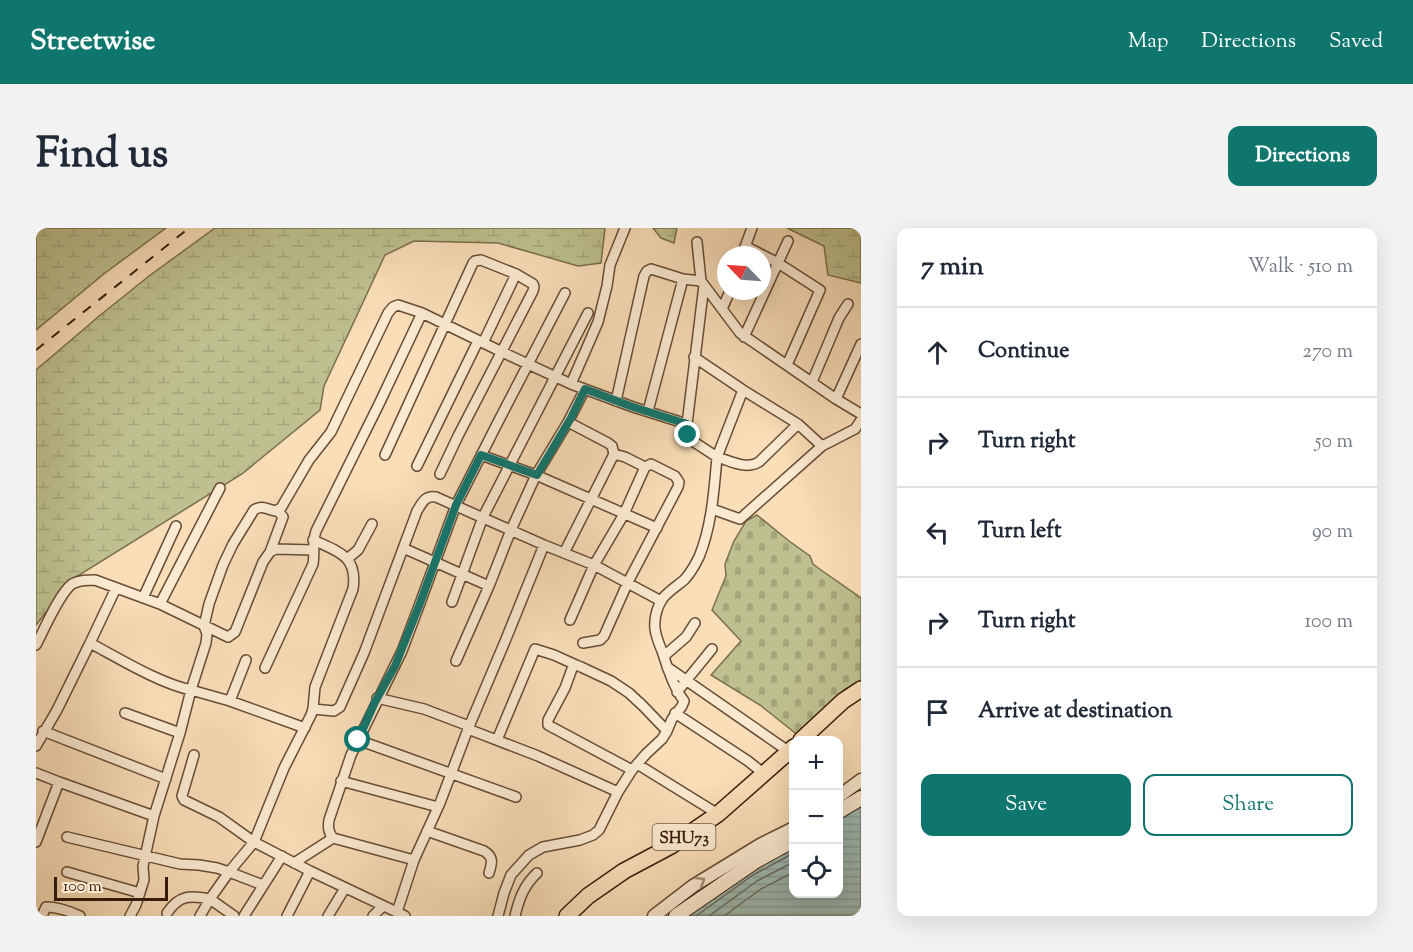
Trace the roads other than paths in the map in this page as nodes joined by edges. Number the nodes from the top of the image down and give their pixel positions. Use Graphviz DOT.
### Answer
graph roads {
  1 [pos="625,228"];
  2 [pos="752,228"];
  3 [pos="788,241"];
  4 [pos="697,242"];
  5 [pos="746,246"];
  6 [pos="771,261"];
  7 [pos="778,263"];
  8 [pos="516,274"];
  9 [pos="683,279"];
  10 [pos="703,283"];
  11 [pos="565,293"];
  12 [pos="726,300"];
  13 [pos="848,304"];
  14 [pos="722,309"];
  15 [pos="422,313"];
  16 [pos="588,314"];
  17 [pos="446,325"];
  18 [pos="744,337"];
  19 [pos="480,342"];
  20 [pos="861,345"];
  21 [pos="502,352"];
  22 [pos="694,357"];
  23 [pos="528,365"];
  24 [pos="787,365"];
  25 [pos="556,377"];
  26 [pos="812,382"];
  27 [pos="571,384"];
  28 [pos="585,389"];
  29 [pos="743,390"];
  30 [pos="836,399"];
  31 [pos="616,401"];
  32 [pos="648,411"];
  33 [pos="861,414"];
  34 [pos="861,420"];
  35 [pos="568,422"];
  36 [pos="687,424"];
  37 [pos="798,424"];
  38 [pos="822,446"];
  39 [pos="614,454"];
  40 [pos="385,455"];
  41 [pos="481,455"];
  42 [pos="717,457"];
  43 [pos="510,465"];
  44 [pos="417,466"];
  45 [pos="645,467"];
  46 [pos="440,474"];
  47 [pos="537,475"];
  48 [pos="220,488"];
  49 [pos="591,500"];
  50 [pos="456,505"];
  51 [pos="712,509"];
  52 [pos="278,511"];
  53 [pos="624,514"];
  54 [pos="483,517"];
  55 [pos="372,524"];
  56 [pos="176,526"];
  57 [pos="657,528"];
  58 [pos="511,530"];
  59 [pos="313,545"];
  60 [pos="544,545"];
  61 [pos="403,548"];
  62 [pos="270,552"];
  63 [pos="564,553"];
  64 [pos="347,559"];
  65 [pos="435,562"];
  66 [pos="594,565"];
  67 [pos="462,574"];
  68 [pos="628,582"];
  69 [pos="489,586"];
  70 [pos="116,588"];
  71 [pos="143,598"];
  72 [pos="661,601"];
  73 [pos="452,602"];
  74 [pos="160,604"];
  75 [pos="570,620"];
  76 [pos="695,623"];
  77 [pos="204,626"];
  78 [pos="90,643"];
  79 [pos="583,643"];
  80 [pos="36,645"];
  81 [pos="712,649"];
  82 [pos="664,656"];
  83 [pos="246,660"];
  84 [pos="456,661"];
  85 [pos="576,665"];
  86 [pos="667,667"];
  87 [pos="266,668"];
  88 [pos="688,680"];
  89 [pos="861,689"];
  90 [pos="191,690"];
  91 [pos="677,692"];
  92 [pos="377,698"];
  93 [pos="230,701"];
  94 [pos="313,709"];
  95 [pos="124,713"];
  96 [pos="675,713"];
  97 [pos="305,728"];
  98 [pos="469,728"];
  99 [pos="43,731"];
  100 [pos="667,731"];
  101 [pos="180,733"];
  102 [pos="806,736"];
  103 [pos="358,740"];
  104 [pos="497,740"];
  105 [pos="36,746"];
  106 [pos="789,748"];
  107 [pos="789,751"];
  108 [pos="194,755"];
  109 [pos="634,767"];
  110 [pos="36,773"];
  111 [pos="451,774"];
  112 [pos="763,774"];
  113 [pos="166,779"];
  114 [pos="861,780"];
  115 [pos="341,781"];
  116 [pos="59,782"];
  117 [pos="618,792"];
  118 [pos="843,793"];
  119 [pos="516,797"];
  120 [pos="861,798"];
  121 [pos="438,807"];
  122 [pos="843,809"];
  123 [pos="718,813"];
  124 [pos="154,816"];
  125 [pos="789,830"];
  126 [pos="427,831"];
  127 [pos="67,837"];
  128 [pos="333,838"];
  129 [pos="36,842"];
  130 [pos="254,842"];
  131 [pos="789,843"];
  132 [pos="282,856"];
  133 [pos="146,857"];
  134 [pos="414,860"];
  135 [pos="294,862"];
  136 [pos="68,872"];
  137 [pos="229,872"];
  138 [pos="310,872"];
  139 [pos="489,873"];
  140 [pos="537,873"];
  141 [pos="263,885"];
  142 [pos="345,888"];
  143 [pos="140,893"];
  144 [pos="210,899"];
  145 [pos="382,906"];
  146 [pos="167,913"];
  147 [pos="401,914"];
  148 [pos="42,916"];
  149 [pos="80,916"];
  150 [pos="130,916"];
  151 [pos="200,916"];
  152 [pos="234,916"];
  153 [pos="244,916"];
  154 [pos="287,916"];
  155 [pos="328,916"];
  156 [pos="373,916"];
  157 [pos="498,916"];
  158 [pos="515,916"];
  159 [pos="567,916"];
  160 [pos="654,916"];
  161 [pos="676,916"];
  1 -- 27 [label="street"];
  2 -- 5 [label="street"];
  3 -- 7 [label="street"];
  4 -- 10 [label="street"];
  6 -- 7 [label="street"];
  7 -- 18 [label="street"];
  7 -- 24 [label="street"];
  8 -- 17 [label="street"];
  8 -- 19 [label="street"];
  8 -- 21 [label="street"];
  9 -- 10 [label="street"];
  9 -- 31 [label="street"];
  9 -- 32 [label="street"];
  10 -- 14 [label="street"];
  10 -- 22 [label="street"];
  11 -- 23 [label="street"];
  12 -- 14 [label="street"];
  13 -- 26 [label="street"];
  14 -- 18 [label="street"];
  15 -- 17 [label="street"];
  15 -- 52 [label="street"];
  15 -- 59 [label="street"];
  16 -- 25 [label="street"];
  17 -- 19 [label="street"];
  17 -- 40 [label="street"];
  18 -- 24 [label="street"];
  19 -- 21 [label="street"];
  19 -- 44 [label="street"];
  20 -- 30 [label="street"];
  21 -- 23 [label="street"];
  21 -- 46 [label="street"];
  22 -- 29 [label="street"];
  22 -- 36 [label="street"];
  23 -- 25 [label="street"];
  23 -- 41 [label="street"];
  24 -- 26 [label="street"];
  25 -- 27 [label="street"];
  25 -- 43 [label="street"];
  26 -- 30 [label="street"];
  27 -- 28 [label="street"];
  28 -- 31 [label="street"];
  28 -- 35 [label="street"];
  29 -- 37 [label="street"];
  29 -- 42 [label="street"];
  30 -- 33 [label="street"];
  31 -- 32 [label="street"];
  32 -- 36 [label="street"];
  34 -- 38 [label="street"];
  35 -- 39 [label="street"];
  35 -- 47 [label="street"];
  36 -- 42 [label="street"];
  37 -- 38 [label="street"];
  37 -- 42 [label="street"];
  38 -- 51 [label="street"];
  39 -- 45 [label="street"];
  39 -- 49 [label="street"];
  41 -- 43 [label="street"];
  41 -- 50 [label="street"];
  42 -- 51 [label="street"];
  43 -- 47 [label="street"];
  43 -- 54 [label="street"];
  45 -- 53 [label="street"];
  45 -- 57 [label="street"];
  47 -- 49 [label="street"];
  47 -- 58 [label="street"];
  48 -- 74 [label="street"];
  49 -- 53 [label="street"];
  49 -- 63 [label="street"];
  50 -- 54 [label="street"];
  50 -- 61 [label="street"];
  50 -- 65 [label="street"];
  51 -- 72 [label="street"];
  52 -- 62 [label="street"];
  52 -- 77 [label="street"];
  53 -- 57 [label="street"];
  53 -- 66 [label="street"];
  54 -- 58 [label="street"];
  54 -- 67 [label="street"];
  55 -- 64 [label="street"];
  56 -- 71 [label="street"];
  57 -- 68 [label="street"];
  58 -- 60 [label="street"];
  58 -- 69 [label="street"];
  59 -- 62 [label="street"];
  59 -- 64 [label="street"];
  59 -- 87 [label="street"];
  60 -- 63 [label="street"];
  60 -- 98 [label="street"];
  61 -- 65 [label="street"];
  61 -- 94 [label="street"];
  62 -- 77 [label="street"];
  63 -- 66 [label="street"];
  64 -- 94 [label="street"];
  65 -- 67 [label="street"];
  65 -- 92 [label="street"];
  66 -- 68 [label="street"];
  66 -- 75 [label="street"];
  67 -- 69 [label="street"];
  67 -- 73 [label="street"];
  68 -- 72 [label="street"];
  68 -- 79 [label="street"];
  69 -- 84 [label="street"];
  70 -- 71 [label="street"];
  70 -- 78 [label="street"];
  70 -- 80 [label="street"];
  71 -- 74 [label="street"];
  72 -- 82 [label="street"];
  74 -- 77 [label="street"];
  76 -- 82 [label="street"];
  77 -- 90 [label="street"];
  78 -- 90 [label="street"];
  78 -- 99 [label="street"];
  81 -- 88 [label="street"];
  82 -- 86 [label="street"];
  83 -- 93 [label="street"];
  85 -- 100 [label="street"];
  85 -- 104 [label="street"];
  85 -- 109 [label="street"];
  86 -- 88 [label="street"];
  86 -- 91 [label="street"];
  88 -- 91 [label="street"];
  88 -- 106 [label="street"];
  89 -- 102 [label="main road"];
  90 -- 93 [label="street"];
  90 -- 101 [label="street"];
  91 -- 96 [label="street"];
  92 -- 98 [label="street"];
  92 -- 103 [label="street"];
  93 -- 97 [label="street"];
  94 -- 97 [label="street"];
  95 -- 101 [label="street"];
  96 -- 100 [label="street"];
  96 -- 112 [label="street"];
  97 -- 130 [label="street"];
  98 -- 104 [label="street"];
  98 -- 111 [label="street"];
  99 -- 105 [label="street"];
  99 -- 113 [label="street"];
  100 -- 109 [label="street"];
  101 -- 113 [label="street"];
  103 -- 111 [label="street"];
  103 -- 115 [label="street"];
  104 -- 117 [label="street"];
  107 -- 112 [label="main road, SHU73"];
  108 -- 130 [label="street"];
  109 -- 117 [label="street"];
  109 -- 123 [label="street"];
  110 -- 116 [label="street"];
  111 -- 119 [label="street"];
  111 -- 121 [label="street"];
  112 -- 123 [label="main road, SHU73"];
  113 -- 124 [label="street"];
  114 -- 118 [label="street"];
  115 -- 121 [label="street"];
  115 -- 128 [label="street"];
  116 -- 124 [label="street"];
  116 -- 129 [label="street"];
  117 -- 157 [label="street"];
  120 -- 122 [label="main road"];
  121 -- 126 [label="street"];
  123 -- 159 [label="main road, SHU73"];
  124 -- 133 [label="street"];
  160 -- 125 [label="street, one-way"];
  126 -- 134 [label="street"];
  126 -- 139 [label="street"];
  127 -- 133 [label="street"];
  128 -- 134 [label="street"];
  128 -- 135 [label="street"];
  130 -- 132 [label="street"];
  130 -- 137 [label="street"];
  131 -- 161 [label="main road"];
  132 -- 135 [label="street"];
  132 -- 141 [label="street"];
  133 -- 137 [label="street"];
  133 -- 143 [label="street"];
  134 -- 147 [label="street"];
  135 -- 138 [label="street"];
  136 -- 143 [label="street"];
  137 -- 141 [label="street"];
  137 -- 144 [label="street"];
  138 -- 142 [label="street"];
  138 -- 154 [label="street"];
  140 -- 158 [label="street"];
  141 -- 153 [label="street"];
  142 -- 145 [label="street"];
  142 -- 155 [label="street"];
  143 -- 150 [label="street"];
  144 -- 146 [label="street"];
  144 -- 151 [label="street"];
  144 -- 152 [label="street"];
  145 -- 147 [label="street"];
  145 -- 156 [label="street"];
  148 -- 149 [label="street"];
}
